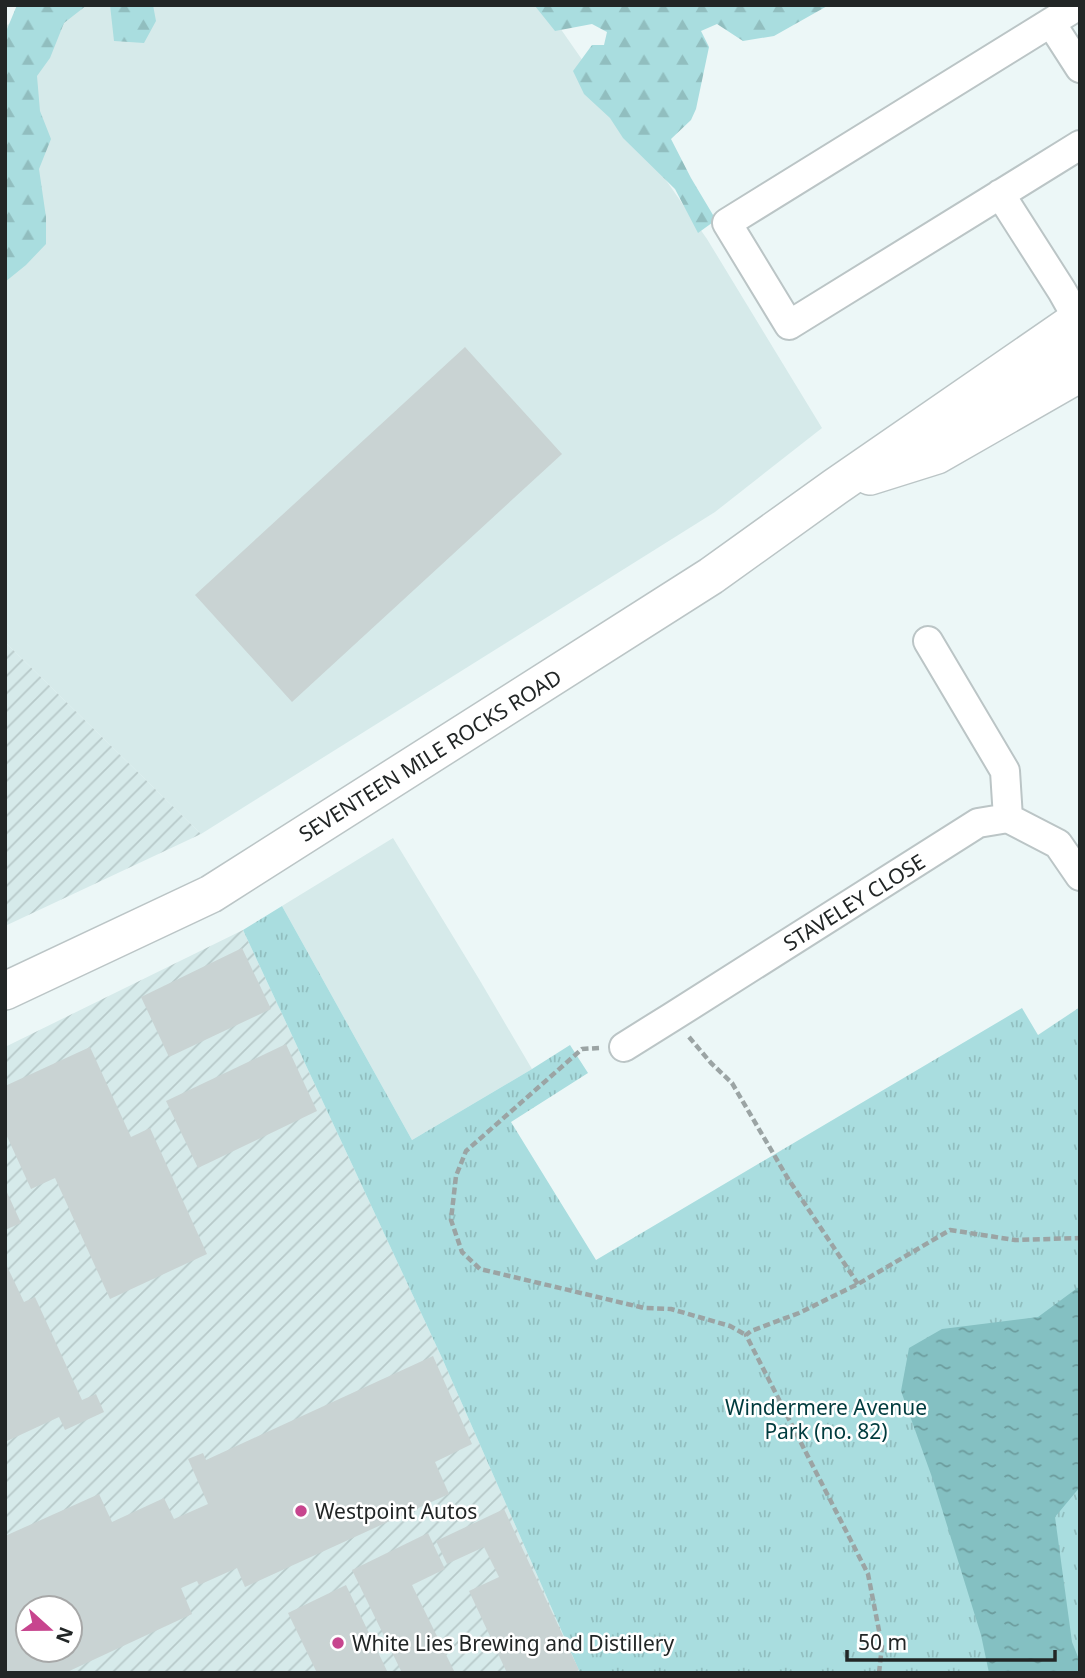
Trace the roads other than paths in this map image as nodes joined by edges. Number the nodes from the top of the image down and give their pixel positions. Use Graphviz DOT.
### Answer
graph roads {
  1 [pos="1079,5"];
  2 [pos="1051,23"];
  3 [pos="1080,68"];
  4 [pos="1080,145"];
  5 [pos="1000,194"];
  6 [pos="1079,326"];
  7 [pos="1080,373"];
  8 [pos="835,487"];
  9 [pos="928,641"];
  10 [pos="1008,818"];
  11 [pos="1080,876"];
  12 [pos="5,991"];
  13 [pos="624,1046"];
  1 -- 2 [label="street"];
  2 -- 3 [label="street"];
  2 -- 5 [label="street"];
  4 -- 5 [label="street"];
  5 -- 6 [label="street"];
  6 -- 8 [label="main road, SEVENTEEN MILE ROCKS ROAD"];
  7 -- 8 [label="main road, SEVENTEEN MILE ROCKS ROAD"];
  8 -- 12 [label="main road, SEVENTEEN MILE ROCKS ROAD"];
  9 -- 10 [label="street"];
  10 -- 11 [label="street"];
  10 -- 13 [label="street, STAVELEY CLOSE"];
}
